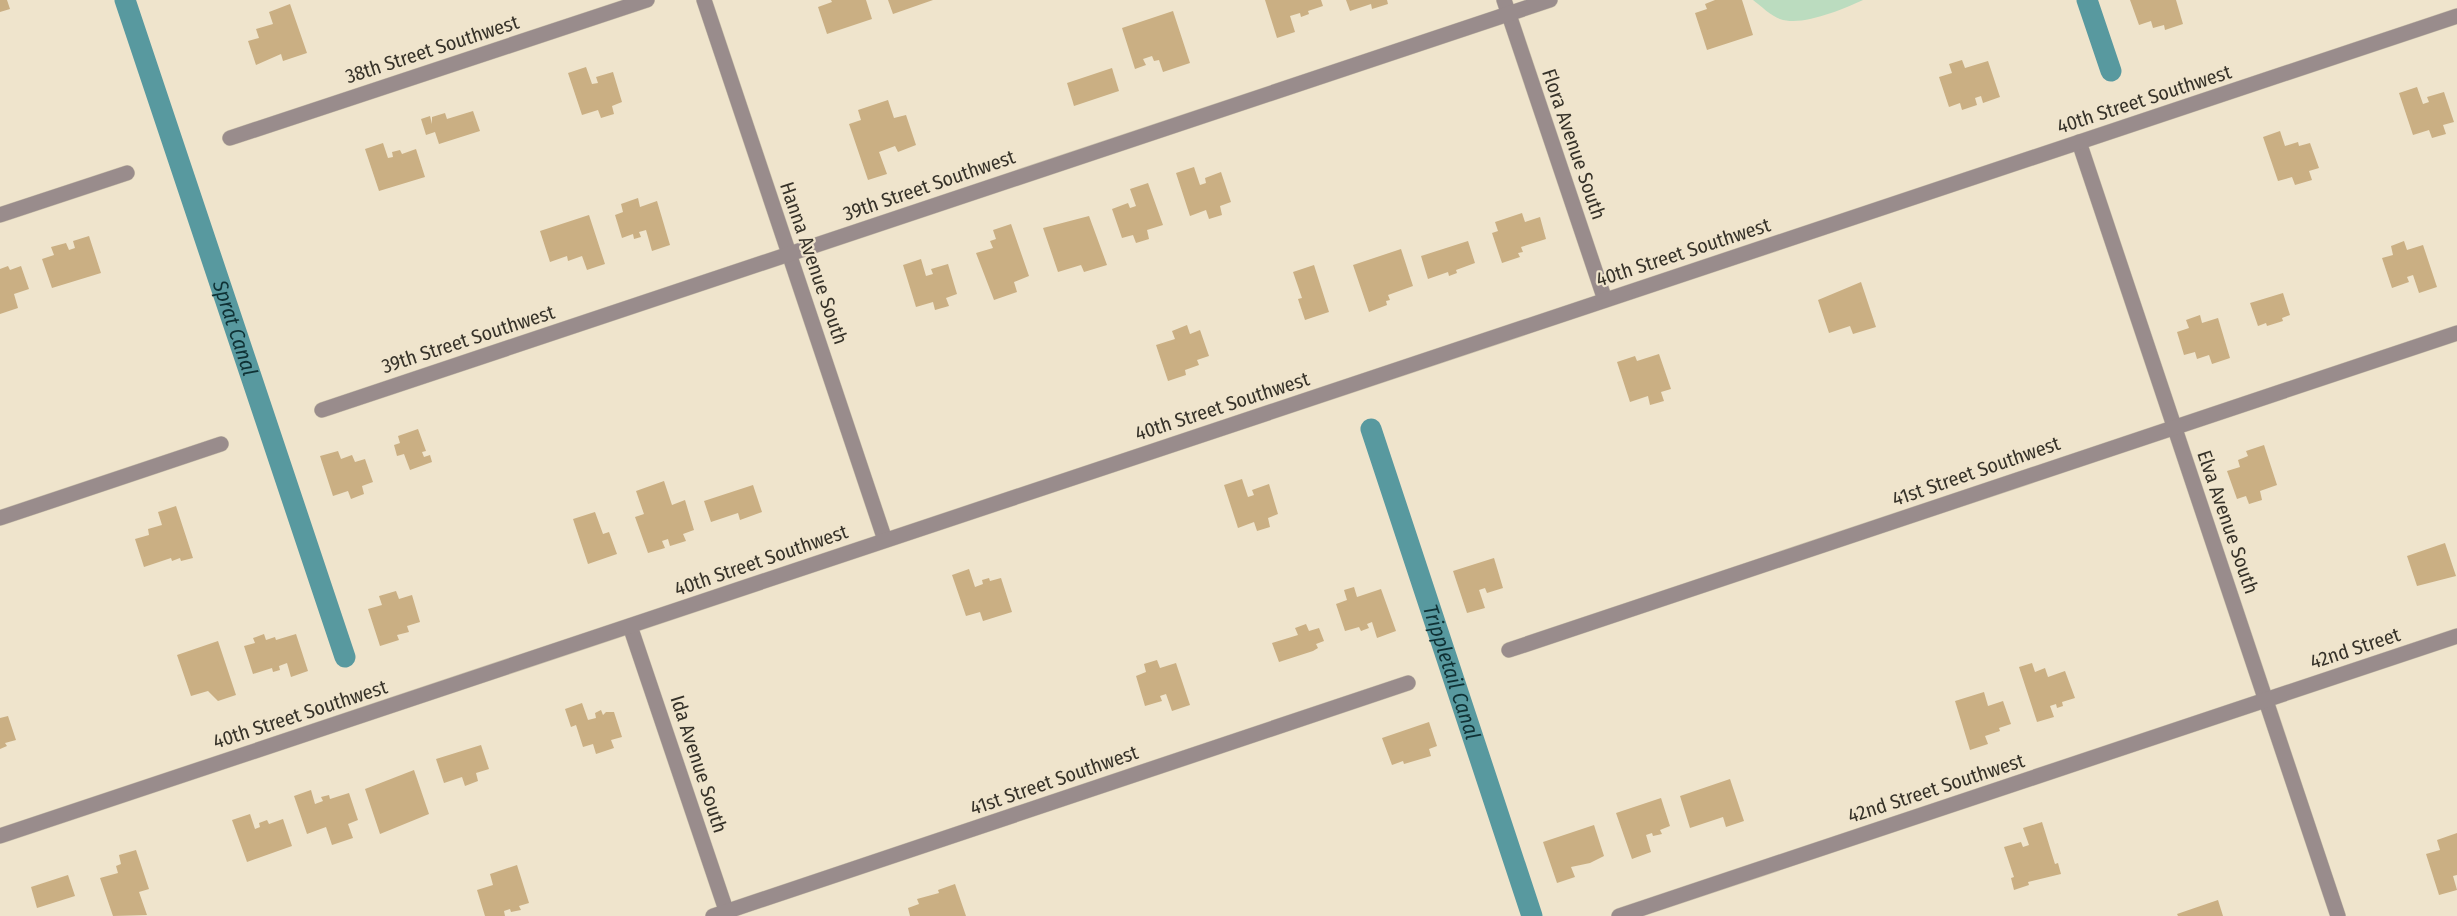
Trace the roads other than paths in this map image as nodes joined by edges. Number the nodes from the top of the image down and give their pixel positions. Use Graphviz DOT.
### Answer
graph roads {
  1 [pos="647,0"];
  2 [pos="704,0"];
  3 [pos="1550,0"];
  4 [pos="1506,7"];
  5 [pos="2457,16"];
  6 [pos="230,138"];
  7 [pos="2079,142"];
  8 [pos="127,173"];
  9 [pos="0,215"];
  10 [pos="789,254"];
  11 [pos="1605,300"];
  12 [pos="2457,333"];
  13 [pos="322,410"];
  14 [pos="2174,427"];
  15 [pos="221,444"];
  16 [pos="0,518"];
  17 [pos="885,540"];
  18 [pos="630,626"];
  19 [pos="2457,636"];
  20 [pos="1509,650"];
  21 [pos="1408,683"];
  22 [pos="2265,699"];
  23 [pos="0,836"];
  24 [pos="722,915"];
  25 [pos="1619,916"];
  26 [pos="2338,916"];
  1 -- 6 [label="street, 38th Street Southwest"];
  2 -- 10 [label="street, Hanna Avenue South"];
  3 -- 4 [label="street, 39th Street Southwest"];
  4 -- 10 [label="street, 39th Street Southwest"];
  4 -- 11 [label="street, Flora Avenue South"];
  5 -- 7 [label="street, 40th Street Southwest"];
  7 -- 11 [label="street, 40th Street Southwest"];
  7 -- 14 [label="street, Elva Avenue South"];
  8 -- 9 [label="street"];
  10 -- 13 [label="street, 39th Street Southwest"];
  10 -- 17 [label="street, Hanna Avenue South"];
  11 -- 17 [label="street, 40th Street Southwest"];
  12 -- 14 [label="street, 41st Street Southwest"];
  14 -- 20 [label="street, 41st Street Southwest"];
  14 -- 22 [label="street, Elva Avenue South"];
  15 -- 16 [label="street"];
  17 -- 18 [label="street, 40th Street Southwest"];
  18 -- 23 [label="street, 40th Street Southwest"];
  18 -- 24 [label="street, Ida Avenue South"];
  19 -- 22 [label="street, 42nd Street"];
  21 -- 24 [label="street, 41st Street Southwest"];
  22 -- 25 [label="street, 42nd Street Southwest"];
  22 -- 26 [label="street, Elva Avenue South"];
}
